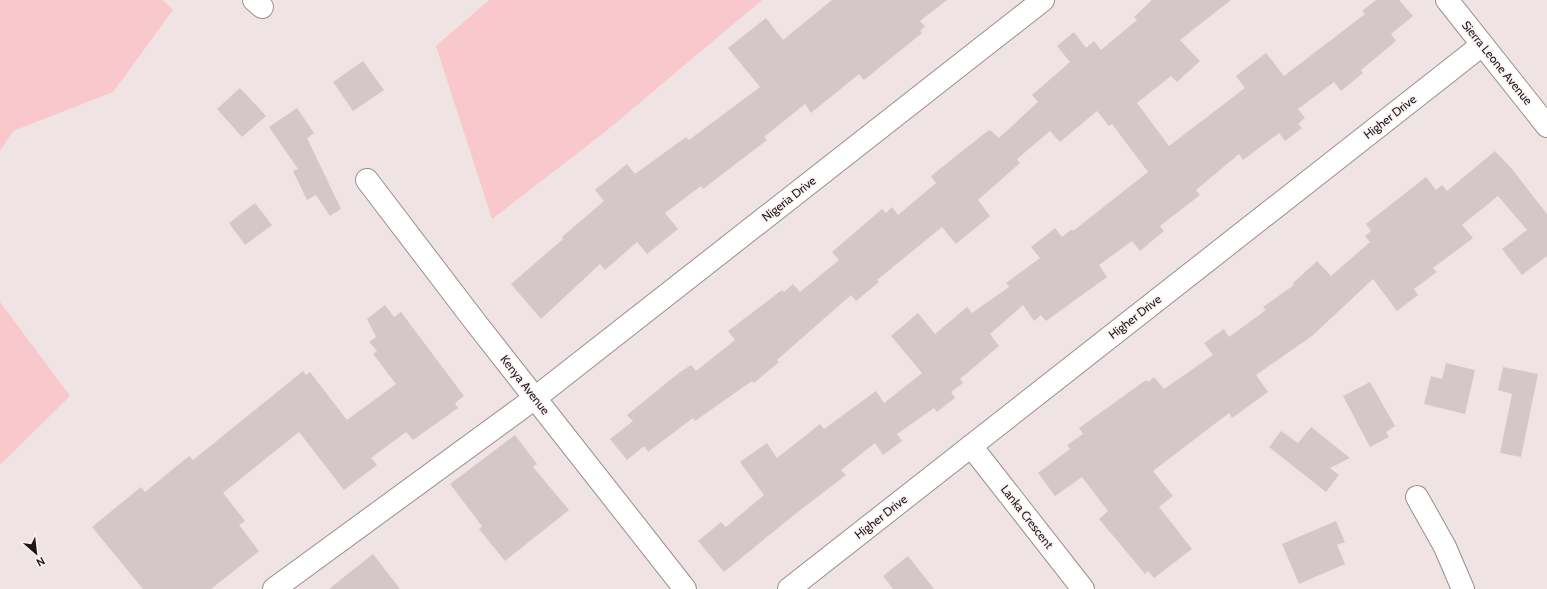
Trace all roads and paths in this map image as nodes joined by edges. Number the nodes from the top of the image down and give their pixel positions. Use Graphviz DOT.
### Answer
graph roads {
  1 [pos="1043,0"];
  2 [pos="1447,0"];
  3 [pos="1482,45"];
  4 [pos="1547,126"];
  5 [pos="367,180"];
  6 [pos="535,398"];
  7 [pos="971,446"];
  8 [pos="1417,498"];
  9 [pos="287,585"];
  10 [pos="685,589"];
  11 [pos="789,589"];
  12 [pos="1083,589"];
  13 [pos="1463,589"];
  1 -- 6 [label="street, Nigeria Drive"];
  2 -- 3 [label="street, Sierra Leone Avenue"];
  3 -- 4 [label="street, Sierra Leone Avenue"];
  3 -- 7 [label="street, Higher Drive"];
  5 -- 6 [label="street, Kenya Avenue"];
  6 -- 9 [label="street, Nigeria Drive"];
  6 -- 10 [label="street, Kenya Avenue"];
  7 -- 11 [label="street, Higher Drive"];
  7 -- 12 [label="street, Lanka Crescent"];
  8 -- 13 [label="street"];
}
